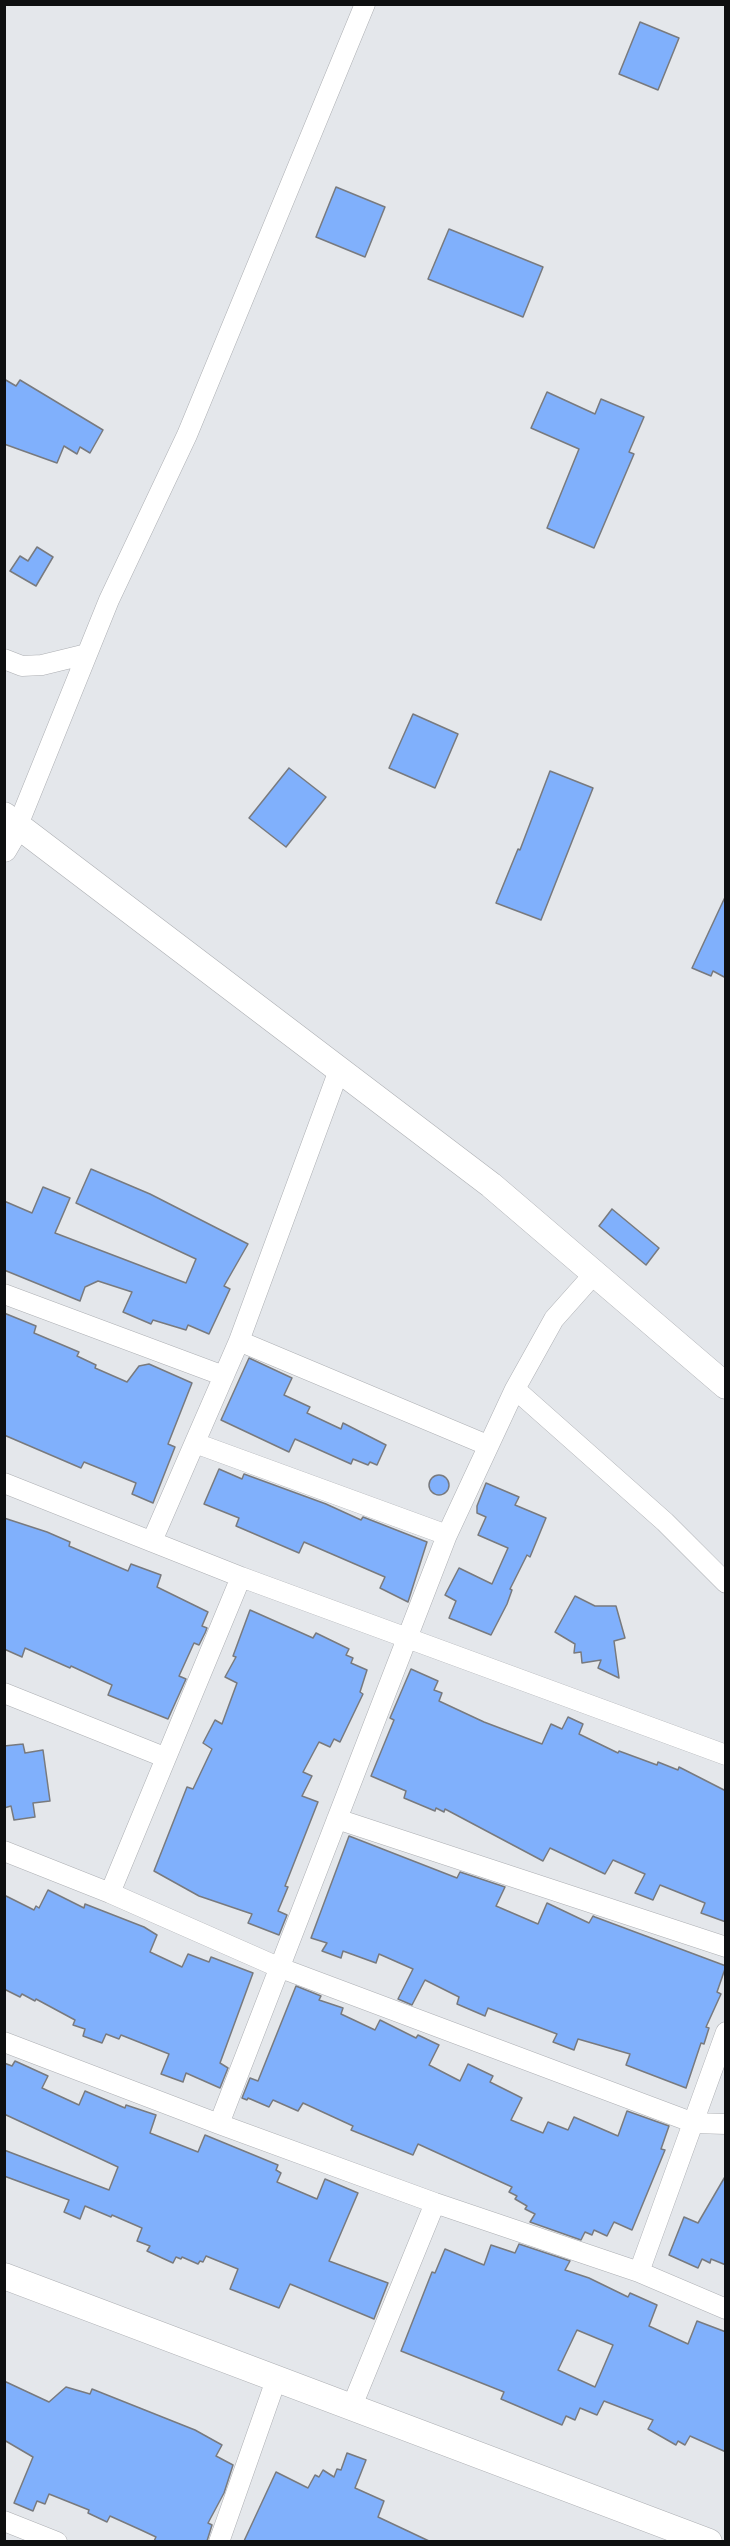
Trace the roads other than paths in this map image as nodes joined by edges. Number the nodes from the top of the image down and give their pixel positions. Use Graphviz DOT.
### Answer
graph roads {
  1 [pos="365,4"];
  2 [pos="87,654"];
  3 [pos="4,659"];
  4 [pos="11,820"];
  5 [pos="4,849"];
  6 [pos="339,1070"];
  7 [pos="594,1274"];
  8 [pos="4,1294"];
  9 [pos="238,1341"];
  10 [pos="224,1376"];
  11 [pos="726,1386"];
  12 [pos="514,1389"];
  13 [pos="195,1443"];
  14 [pos="487,1445"];
  15 [pos="4,1484"];
  16 [pos="447,1535"];
  17 [pos="152,1541"];
  18 [pos="241,1577"];
  19 [pos="726,1584"];
  20 [pos="409,1640"];
  21 [pos="4,1693"];
  22 [pos="726,1755"];
  23 [pos="164,1757"];
  24 [pos="337,1819"];
  25 [pos="4,1851"];
  26 [pos="110,1893"];
  27 [pos="726,1947"];
  28 [pos="278,1967"];
  29 [pos="726,2032"];
  30 [pos="4,2042"];
  31 [pos="694,2123"];
  32 [pos="219,2124"];
  33 [pos="726,2124"];
  34 [pos="435,2203"];
  35 [pos="639,2272"];
  36 [pos="4,2276"];
  37 [pos="726,2309"];
  38 [pos="277,2377"];
  39 [pos="352,2406"];
  40 [pos="4,2521"];
  41 [pos="57,2541"];
  42 [pos="219,2541"];
  43 [pos="709,2541"];
  1 -- 2 [label="street"];
  2 -- 3 [label="street"];
  2 -- 4 [label="street"];
  4 -- 5 [label="street"];
  4 -- 6 [label="street"];
  6 -- 7 [label="street"];
  6 -- 9 [label="street"];
  7 -- 11 [label="street"];
  7 -- 12 [label="street"];
  8 -- 10 [label="street"];
  9 -- 10 [label="street"];
  9 -- 14 [label="street"];
  10 -- 13 [label="street"];
  12 -- 14 [label="street"];
  12 -- 19 [label="street"];
  13 -- 16 [label="street"];
  13 -- 17 [label="street"];
  14 -- 16 [label="street"];
  15 -- 17 [label="street"];
  16 -- 20 [label="street"];
  17 -- 18 [label="street"];
  18 -- 20 [label="street"];
  18 -- 23 [label="street"];
  20 -- 22 [label="street"];
  20 -- 24 [label="street"];
  21 -- 23 [label="street"];
  23 -- 26 [label="street"];
  24 -- 27 [label="street"];
  24 -- 28 [label="street"];
  25 -- 26 [label="street"];
  26 -- 28 [label="street"];
  28 -- 31 [label="street"];
  28 -- 32 [label="street"];
  29 -- 31 [label="street"];
  30 -- 32 [label="street"];
  31 -- 33 [label="street"];
  31 -- 35 [label="street"];
  32 -- 34 [label="street"];
  34 -- 35 [label="street"];
  34 -- 39 [label="street"];
  35 -- 37 [label="street"];
  36 -- 38 [label="street"];
  38 -- 39 [label="street"];
  38 -- 42 [label="street"];
  39 -- 43 [label="street"];
  40 -- 41 [label="street"];
}
